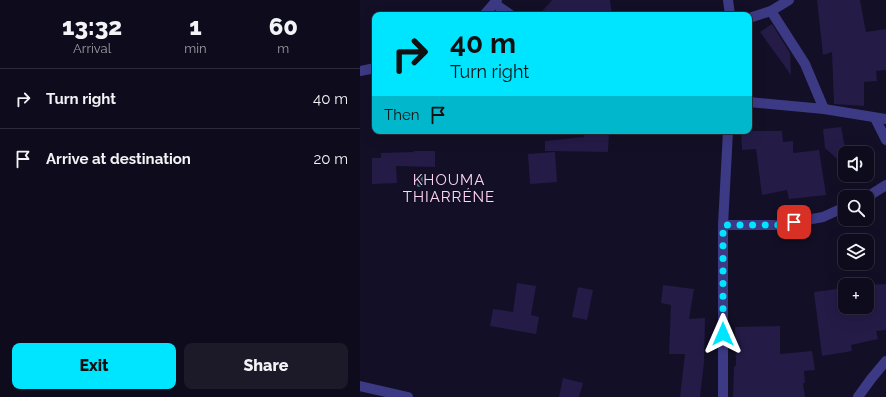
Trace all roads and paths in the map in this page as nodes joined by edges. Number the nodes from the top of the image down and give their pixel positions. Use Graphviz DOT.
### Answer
graph roads {
  1 [pos="728,0"];
  2 [pos="789,0"];
  3 [pos="496,2"];
  4 [pos="771,11"];
  5 [pos="487,12"];
  6 [pos="508,12"];
  7 [pos="730,12"];
  8 [pos="752,17"];
  9 [pos="372,69"];
  10 [pos="360,71"];
  11 [pos="752,102"];
  12 [pos="824,110"];
  13 [pos="875,118"];
  14 [pos="886,119"];
  15 [pos="728,134"];
  16 [pos="886,140"];
  17 [pos="886,185"];
  18 [pos="874,193"];
  19 [pos="838,210"];
  20 [pos="723,225"];
  21 [pos="886,361"];
  22 [pos="360,386"];
  23 [pos="408,397"];
  24 [pos="723,397"];
  25 [pos="858,397"];
  1 -- 7 [label="street"];
  2 -- 4 [label="street"];
  3 -- 5 [label="street"];
  3 -- 6 [label="street"];
  4 -- 8 [label="street"];
  4 -- 12 [label="street"];
  9 -- 10 [label="street"];
  11 -- 12 [label="street"];
  12 -- 13 [label="street"];
  13 -- 14 [label="street"];
  13 -- 16 [label="street"];
  15 -- 20 [label="street"];
  17 -- 18 [label="street"];
  19 -- 20 [label="street"];
  20 -- 24 [label="street"];
  21 -- 25 [label="street"];
  22 -- 23 [label="street"];
}
